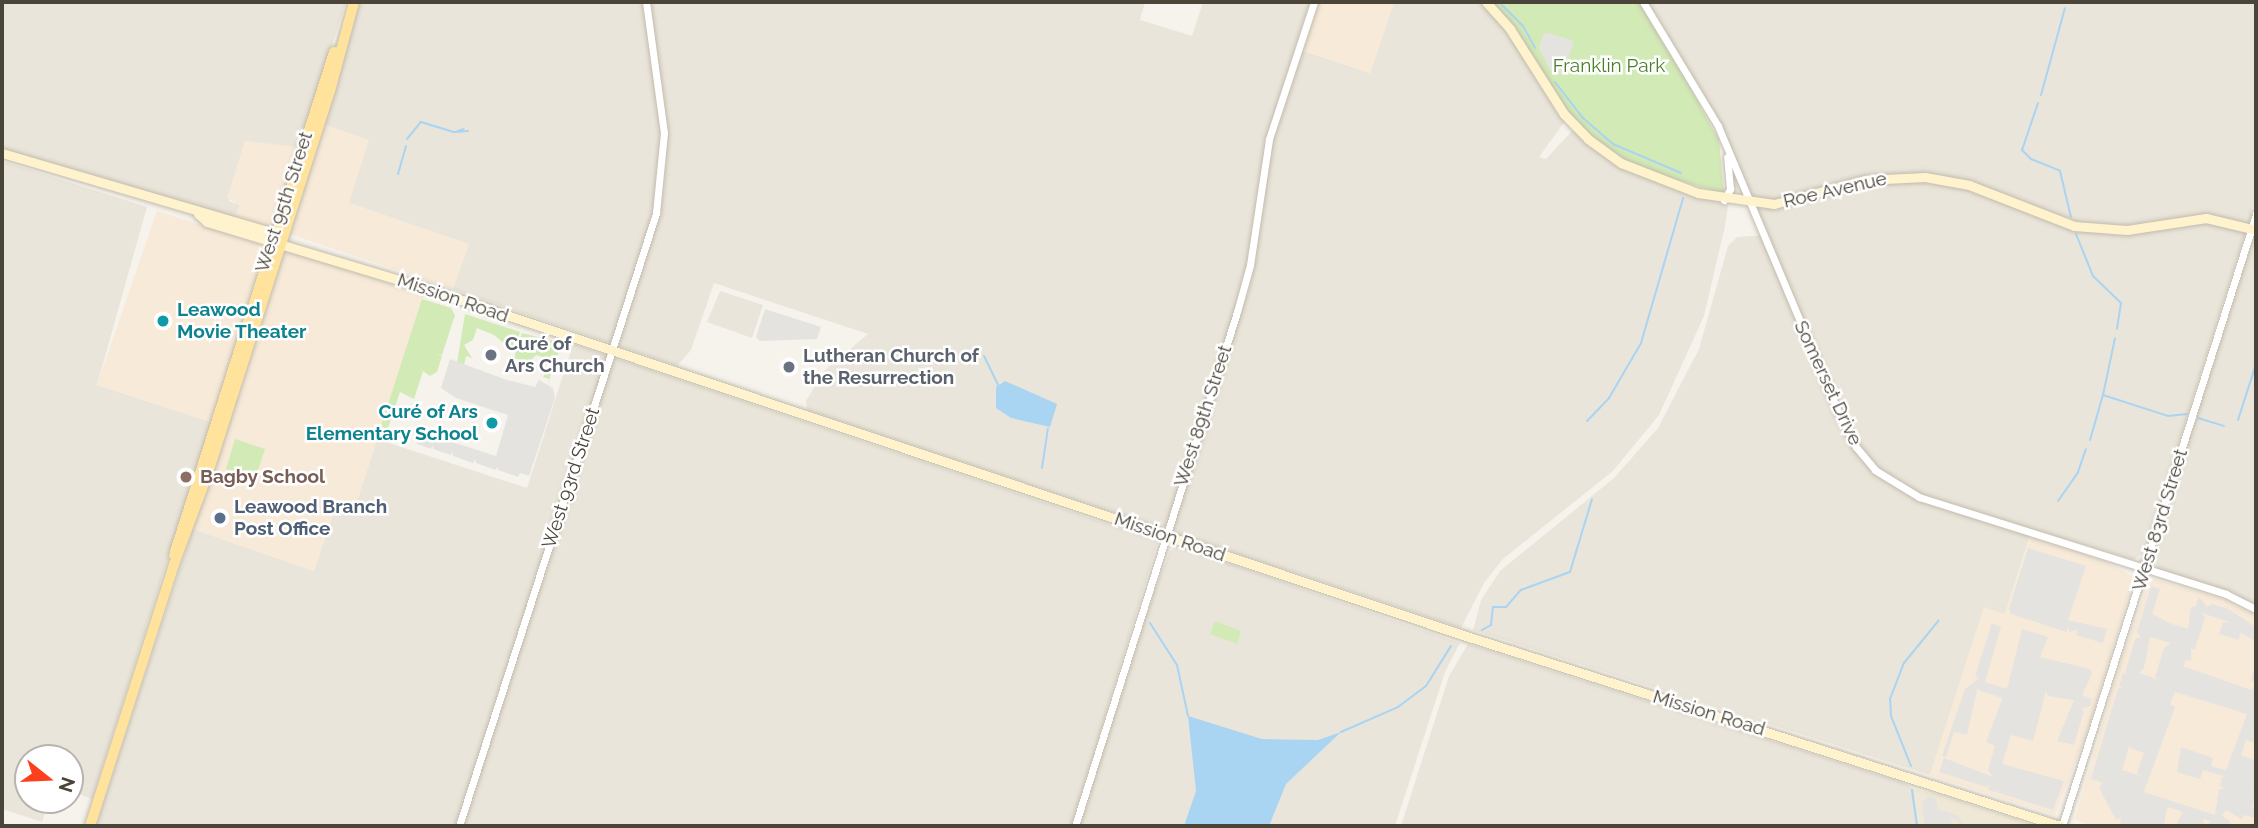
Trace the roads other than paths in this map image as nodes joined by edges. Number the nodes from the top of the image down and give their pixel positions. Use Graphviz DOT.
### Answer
graph roads {
  1 [pos="354,2"];
  2 [pos="646,2"];
  3 [pos="1314,2"];
  4 [pos="1486,2"];
  5 [pos="1643,2"];
  6 [pos="340,43"];
  7 [pos="1726,146"];
  8 [pos="2,153"];
  9 [pos="1724,200"];
  10 [pos="1749,203"];
  11 [pos="2256,214"];
  12 [pos="2254,229"];
  13 [pos="272,238"];
  14 [pos="282,241"];
  15 [pos="612,352"];
  16 [pos="1169,537"];
  17 [pos="174,564"];
  18 [pos="2145,568"];
  19 [pos="2256,609"];
  20 [pos="90,826"];
  21 [pos="459,826"];
  22 [pos="1075,826"];
  23 [pos="2061,826"];
  1 -- 6 [label="main road, West 95th Street"];
  2 -- 15 [label="street, West 93rd Street"];
  3 -- 16 [label="street, West 89th Street"];
  4 -- 9 [label="main road, Roe Avenue"];
  5 -- 7 [label="street, Somerset Drive"];
  6 -- 13 [label="main road, West 95th Street"];
  6 -- 14 [label="main road, West 95th Street"];
  7 -- 9 [label="street"];
  7 -- 10 [label="street, Somerset Drive"];
  8 -- 13 [label="main road, Mission Road"];
  9 -- 10 [label="main road, Roe Avenue"];
  10 -- 12 [label="main road, Roe Avenue"];
  10 -- 18 [label="street, Somerset Drive"];
  11 -- 12 [label="street, West 83rd Street"];
  12 -- 18 [label="street, West 83rd Street"];
  13 -- 14 [label="main road, Mission Road"];
  13 -- 17 [label="main road, West 95th Street"];
  14 -- 15 [label="main road, Mission Road"];
  14 -- 17 [label="main road, West 95th Street"];
  15 -- 16 [label="main road, Mission Road"];
  15 -- 21 [label="street, West 93rd Street"];
  16 -- 22 [label="street, West 89th Street"];
  16 -- 23 [label="main road, Mission Road"];
  17 -- 20 [label="main road, West 95th Street"];
  18 -- 19 [label="street, Somerset Drive"];
  18 -- 23 [label="street, West 83rd Street"];
}
